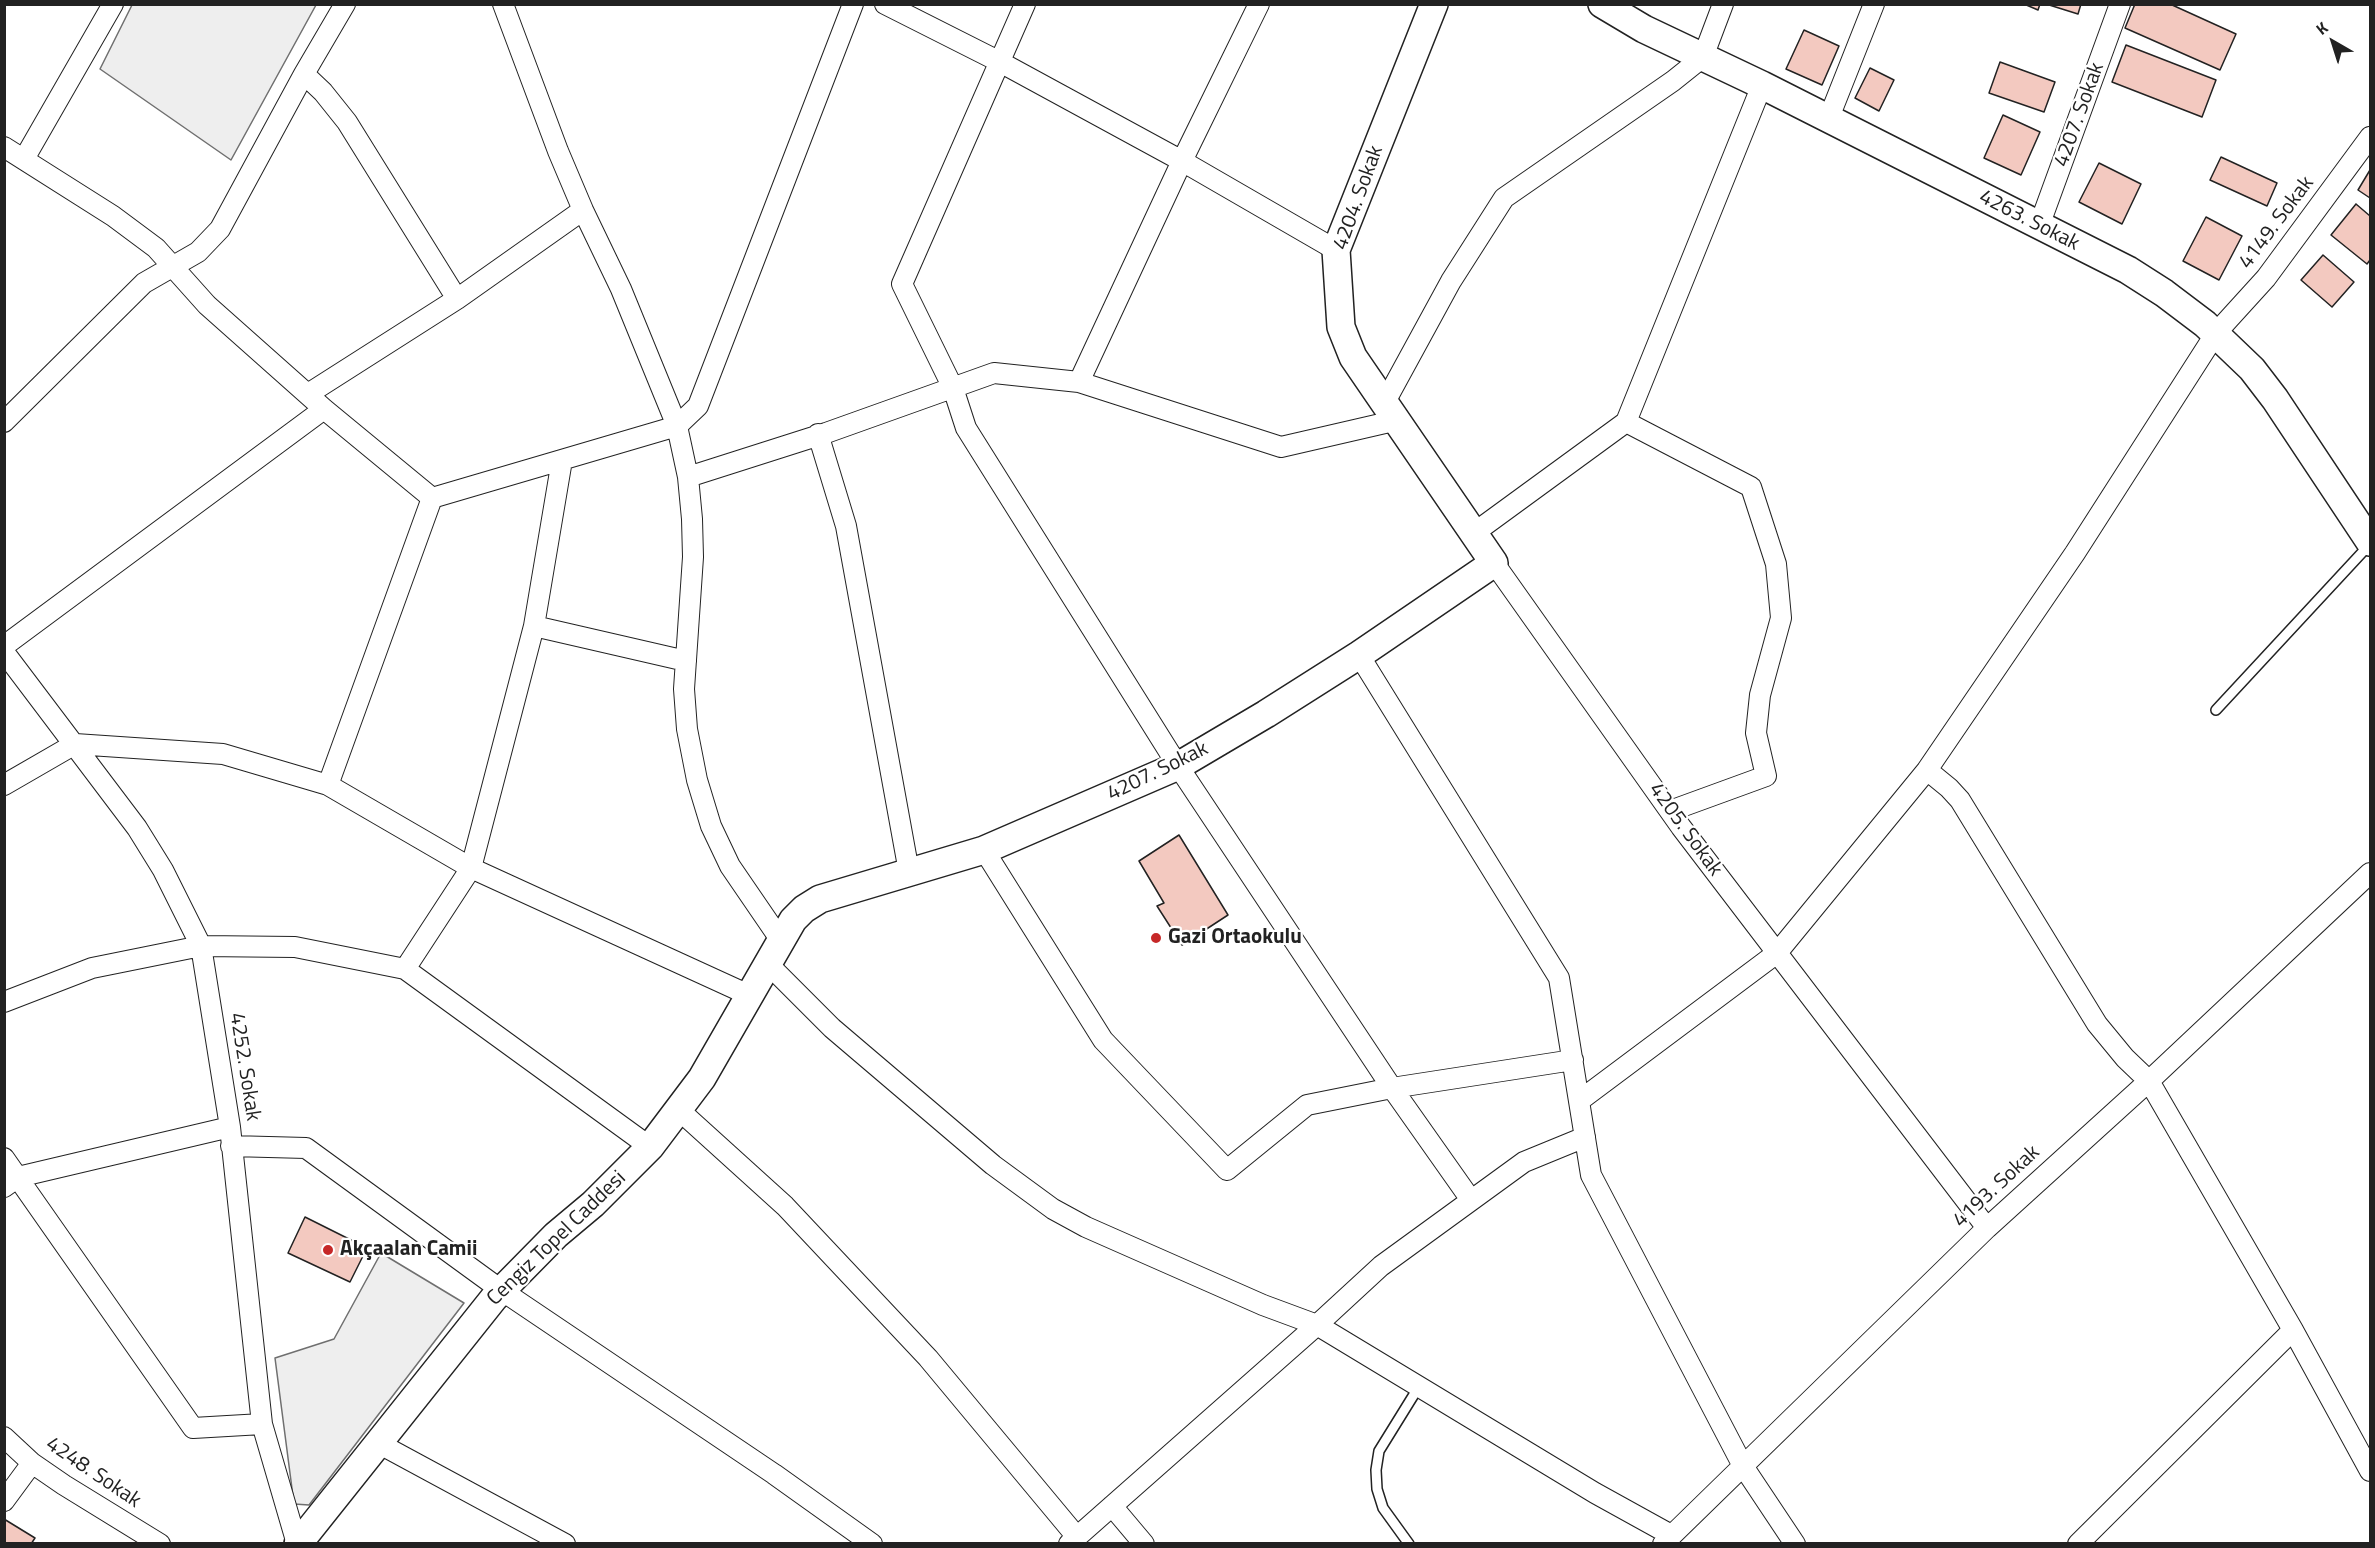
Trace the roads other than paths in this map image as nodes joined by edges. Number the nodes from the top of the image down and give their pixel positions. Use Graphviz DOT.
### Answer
graph roads {
  1 [pos="113,4"];
  2 [pos="345,4"];
  3 [pos="503,4"];
  4 [pos="853,4"];
  5 [pos="885,4"];
  6 [pos="1025,4"];
  7 [pos="1259,4"];
  8 [pos="1434,4"];
  9 [pos="1602,4"];
  10 [pos="1723,4"];
  11 [pos="1874,4"];
  12 [pos="2120,4"];
  13 [pos="1703,57"];
  14 [pos="1000,62"];
  15 [pos="304,74"];
  16 [pos="1762,85"];
  17 [pos="1828,120"];
  18 [pos="2370,137"];
  19 [pos="4,147"];
  20 [pos="24,159"];
  21 [pos="1182,161"];
  22 [pos="582,210"];
  23 [pos="2039,226"];
  24 [pos="1336,250"];
  25 [pos="172,265"];
  26 [pos="457,299"];
  27 [pos="2216,333"];
  28 [pos="1080,382"];
  29 [pos="953,388"];
  30 [pos="308,394"];
  31 [pos="324,410"];
  32 [pos="1391,411"];
  33 [pos="4,422"];
  34 [pos="1626,422"];
  35 [pos="677,426"];
  36 [pos="818,434"];
  37 [pos="562,460"];
  38 [pos="688,477"];
  39 [pos="432,498"];
  40 [pos="1474,533"];
  41 [pos="2370,543"];
  42 [pos="1494,563"];
  43 [pos="534,626"];
  44 [pos="4,646"];
  45 [pos="4,652"];
  46 [pos="1359,655"];
  47 [pos="686,661"];
  48 [pos="2216,710"];
  49 [pos="75,744"];
  50 [pos="1178,766"];
  51 [pos="1927,770"];
  52 [pos="4,785"];
  53 [pos="328,785"];
  54 [pos="1670,811"];
  55 [pos="984,850"];
  56 [pos="471,868"];
  57 [pos="909,872"];
  58 [pos="2370,873"];
  59 [pos="781,942"];
  60 [pos="201,946"];
  61 [pos="1777,952"];
  62 [pos="405,969"];
  63 [pos="751,996"];
  64 [pos="4,1002"];
  65 [pos="1573,1060"];
  66 [pos="2149,1081"];
  67 [pos="1392,1088"];
  68 [pos="1579,1101"];
  69 [pos="679,1110"];
  70 [pos="230,1136"];
  71 [pos="1585,1137"];
  72 [pos="650,1147"];
  73 [pos="4,1158"];
  74 [pos="11,1182"];
  75 [pos="1471,1200"];
  76 [pos="1987,1228"];
  77 [pos="501,1290"];
  78 [pos="1317,1325"];
  79 [pos="2293,1330"];
  80 [pos="1418,1388"];
  81 [pos="262,1424"];
  82 [pos="4,1437"];
  83 [pos="378,1443"];
  84 [pos="32,1463"];
  85 [pos="1743,1466"];
  86 [pos="2370,1471"];
  87 [pos="4,1501"];
  88 [pos="1112,1506"];
  89 [pos="1667,1539"];
  90 [pos="1073,1540"];
  91 [pos="160,1544"];
  92 [pos="298,1544"];
  93 [pos="565,1544"];
  94 [pos="872,1544"];
  95 [pos="1144,1544"];
  96 [pos="1408,1544"];
  97 [pos="1795,1544"];
  98 [pos="2078,1544"];
  1 -- 20 [label="street"];
  2 -- 15 [label="street"];
  3 -- 22 [label="street"];
  4 -- 35 [label="street"];
  5 -- 14 [label="street"];
  6 -- 14 [label="street"];
  7 -- 21 [label="street"];
  8 -- 24 [label="street, 4204. Sokak"];
  9 -- 13 [label="street, 4263. Sokak"];
  10 -- 13 [label="street"];
  11 -- 17 [label="street"];
  12 -- 23 [label="street, 4207. Sokak"];
  13 -- 16 [label="street, 4263. Sokak"];
  13 -- 32 [label="street"];
  14 -- 21 [label="street"];
  14 -- 29 [label="street"];
  15 -- 25 [label="street"];
  15 -- 26 [label="street"];
  16 -- 17 [label="street, 4263. Sokak"];
  16 -- 34 [label="street"];
  17 -- 23 [label="street, 4263. Sokak"];
  18 -- 27 [label="street, 4149. Sokak"];
  19 -- 20 [label="street"];
  20 -- 25 [label="street"];
  21 -- 24 [label="street"];
  21 -- 28 [label="street"];
  22 -- 26 [label="street"];
  22 -- 35 [label="street"];
  23 -- 27 [label="street, 4263. Sokak"];
  24 -- 32 [label="street, 4204. Sokak"];
  25 -- 30 [label="street"];
  25 -- 33 [label="street"];
  26 -- 30 [label="street"];
  27 -- 41 [label="street, 4263. Sokak"];
  27 -- 51 [label="street, 4149. Sokak"];
  28 -- 29 [label="street"];
  28 -- 32 [label="street"];
  29 -- 36 [label="street"];
  29 -- 50 [label="street"];
  30 -- 31 [label="street"];
  31 -- 39 [label="street"];
  31 -- 44 [label="street"];
  32 -- 40 [label="street, 4205. Sokak"];
  34 -- 40 [label="street"];
  34 -- 54 [label="street"];
  35 -- 37 [label="street"];
  35 -- 38 [label="street"];
  36 -- 38 [label="street"];
  36 -- 57 [label="street"];
  37 -- 39 [label="street"];
  37 -- 43 [label="street"];
  38 -- 47 [label="street"];
  39 -- 53 [label="street"];
  40 -- 42 [label="street, 4205. Sokak"];
  41 -- 48 [label="lane"];
  42 -- 46 [label="street, 4207. Sokak"];
  42 -- 54 [label="street, 4205. Sokak"];
  43 -- 47 [label="street"];
  43 -- 56 [label="street"];
  45 -- 49 [label="street, 4252. Sokak"];
  46 -- 50 [label="street, 4207. Sokak"];
  46 -- 65 [label="street"];
  47 -- 59 [label="street"];
  49 -- 52 [label="street"];
  49 -- 53 [label="street"];
  49 -- 60 [label="street, 4252. Sokak"];
  50 -- 55 [label="street, 4207. Sokak"];
  50 -- 67 [label="street"];
  51 -- 61 [label="street, 4149. Sokak"];
  51 -- 66 [label="street"];
  53 -- 56 [label="street"];
  54 -- 61 [label="street, 4205. Sokak"];
  55 -- 57 [label="street, 4207. Sokak"];
  55 -- 67 [label="street"];
  56 -- 62 [label="street"];
  56 -- 63 [label="street"];
  57 -- 59 [label="street, 4207. Sokak"];
  58 -- 66 [label="street, 4193. Sokak"];
  59 -- 63 [label="street, Cengiz Topel Caddesi"];
  59 -- 78 [label="street"];
  60 -- 62 [label="street"];
  60 -- 64 [label="street"];
  60 -- 70 [label="street, 4252. Sokak"];
  61 -- 68 [label="street, 4149. Sokak"];
  61 -- 76 [label="street, 4205. Sokak"];
  62 -- 72 [label="street"];
  63 -- 69 [label="street, Cengiz Topel Caddesi"];
  65 -- 67 [label="street"];
  65 -- 68 [label="street"];
  66 -- 76 [label="street, 4193. Sokak"];
  66 -- 79 [label="street"];
  67 -- 75 [label="street"];
  68 -- 71 [label="street"];
  69 -- 72 [label="street, Cengiz Topel Caddesi"];
  69 -- 90 [label="street"];
  70 -- 74 [label="street"];
  70 -- 77 [label="street"];
  70 -- 81 [label="street, 4252. Sokak"];
  71 -- 75 [label="street"];
  71 -- 85 [label="street"];
  72 -- 77 [label="street, Cengiz Topel Caddesi"];
  73 -- 74 [label="street"];
  74 -- 81 [label="street"];
  75 -- 78 [label="street"];
  76 -- 85 [label="street, 4193. Sokak"];
  77 -- 83 [label="street, Cengiz Topel Caddesi"];
  77 -- 94 [label="street"];
  78 -- 80 [label="street"];
  78 -- 88 [label="street"];
  79 -- 86 [label="street"];
  79 -- 98 [label="street"];
  80 -- 89 [label="street"];
  80 -- 96 [label="lane"];
  81 -- 92 [label="street, 4252. Sokak"];
  82 -- 84 [label="street, 4248. Sokak"];
  83 -- 92 [label="street, Cengiz Topel Caddesi"];
  83 -- 93 [label="street"];
  84 -- 87 [label="street"];
  84 -- 91 [label="street, 4248. Sokak"];
  85 -- 89 [label="street, 4193. Sokak"];
  85 -- 97 [label="street"];
  88 -- 90 [label="street"];
  88 -- 95 [label="street"];
}
